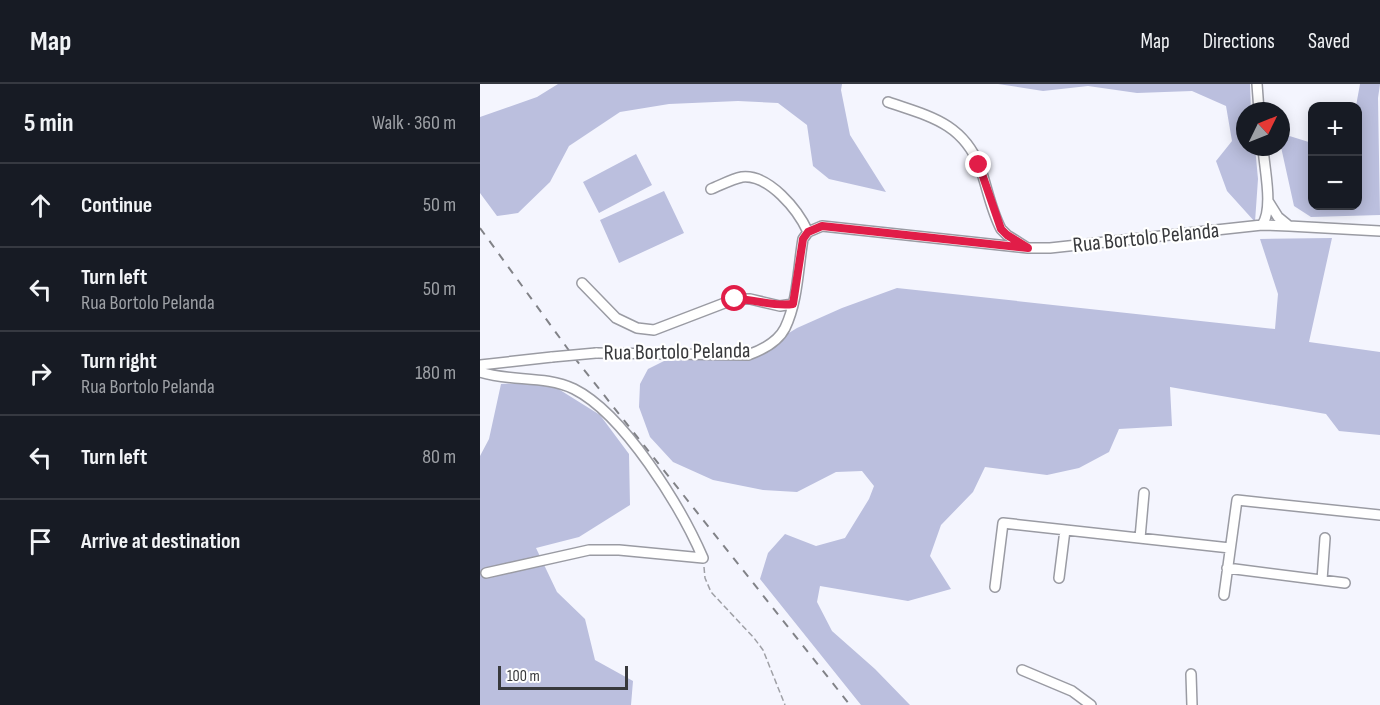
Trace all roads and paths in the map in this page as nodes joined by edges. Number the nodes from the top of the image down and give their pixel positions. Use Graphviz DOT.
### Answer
graph roads {
  1 [pos="1257,84"];
  2 [pos="888,102"];
  3 [pos="1258,102"];
  4 [pos="1264,156"];
  5 [pos="711,189"];
  6 [pos="1268,201"];
  7 [pos="1262,225"];
  8 [pos="1289,226"];
  9 [pos="1380,231"];
  10 [pos="808,232"];
  11 [pos="1028,248"];
  12 [pos="582,283"];
  13 [pos="793,304"];
  14 [pos="480,365"];
  15 [pos="480,372"];
  16 [pos="1144,493"];
  17 [pos="1380,515"];
  18 [pos="1065,530"];
  19 [pos="1140,538"];
  20 [pos="1325,538"];
  21 [pos="1230,548"];
  22 [pos="703,558"];
  23 [pos="1227,568"];
  24 [pos="486,573"];
  25 [pos="1059,578"];
  26 [pos="1322,579"];
  27 [pos="1345,583"];
  28 [pos="995,587"];
  29 [pos="1224,594"];
  30 [pos="1022,670"];
  31 [pos="1191,674"];
  32 [pos="785,705"];
  33 [pos="1091,705"];
  34 [pos="1192,705"];
  1 -- 3 [label="street"];
  2 -- 11 [label="street"];
  4 -- 6 [label="street"];
  5 -- 10 [label="street"];
  6 -- 7 [label="street"];
  6 -- 8 [label="street"];
  7 -- 8 [label="street, Rua Bortolo Pelanda"];
  7 -- 11 [label="street, Rua Bortolo Pelanda"];
  8 -- 9 [label="street, Rua Bortolo Pelanda"];
  10 -- 11 [label="street, Rua Bortolo Pelanda"];
  10 -- 13 [label="street, Rua Bortolo Pelanda"];
  12 -- 13 [label="street"];
  13 -- 14 [label="street, Rua Bortolo Pelanda, bridge"];
  15 -- 22 [label="street"];
  16 -- 19 [label="street"];
  17 -- 21 [label="street"];
  18 -- 19 [label="street"];
  18 -- 25 [label="street"];
  18 -- 28 [label="street"];
  19 -- 21 [label="street"];
  20 -- 26 [label="street"];
  21 -- 23 [label="street"];
  22 -- 24 [label="street"];
  22 -- 32 [label="path"];
  23 -- 26 [label="street"];
  23 -- 29 [label="street"];
  26 -- 27 [label="street"];
  30 -- 33 [label="street"];
  31 -- 34 [label="street"];
}
